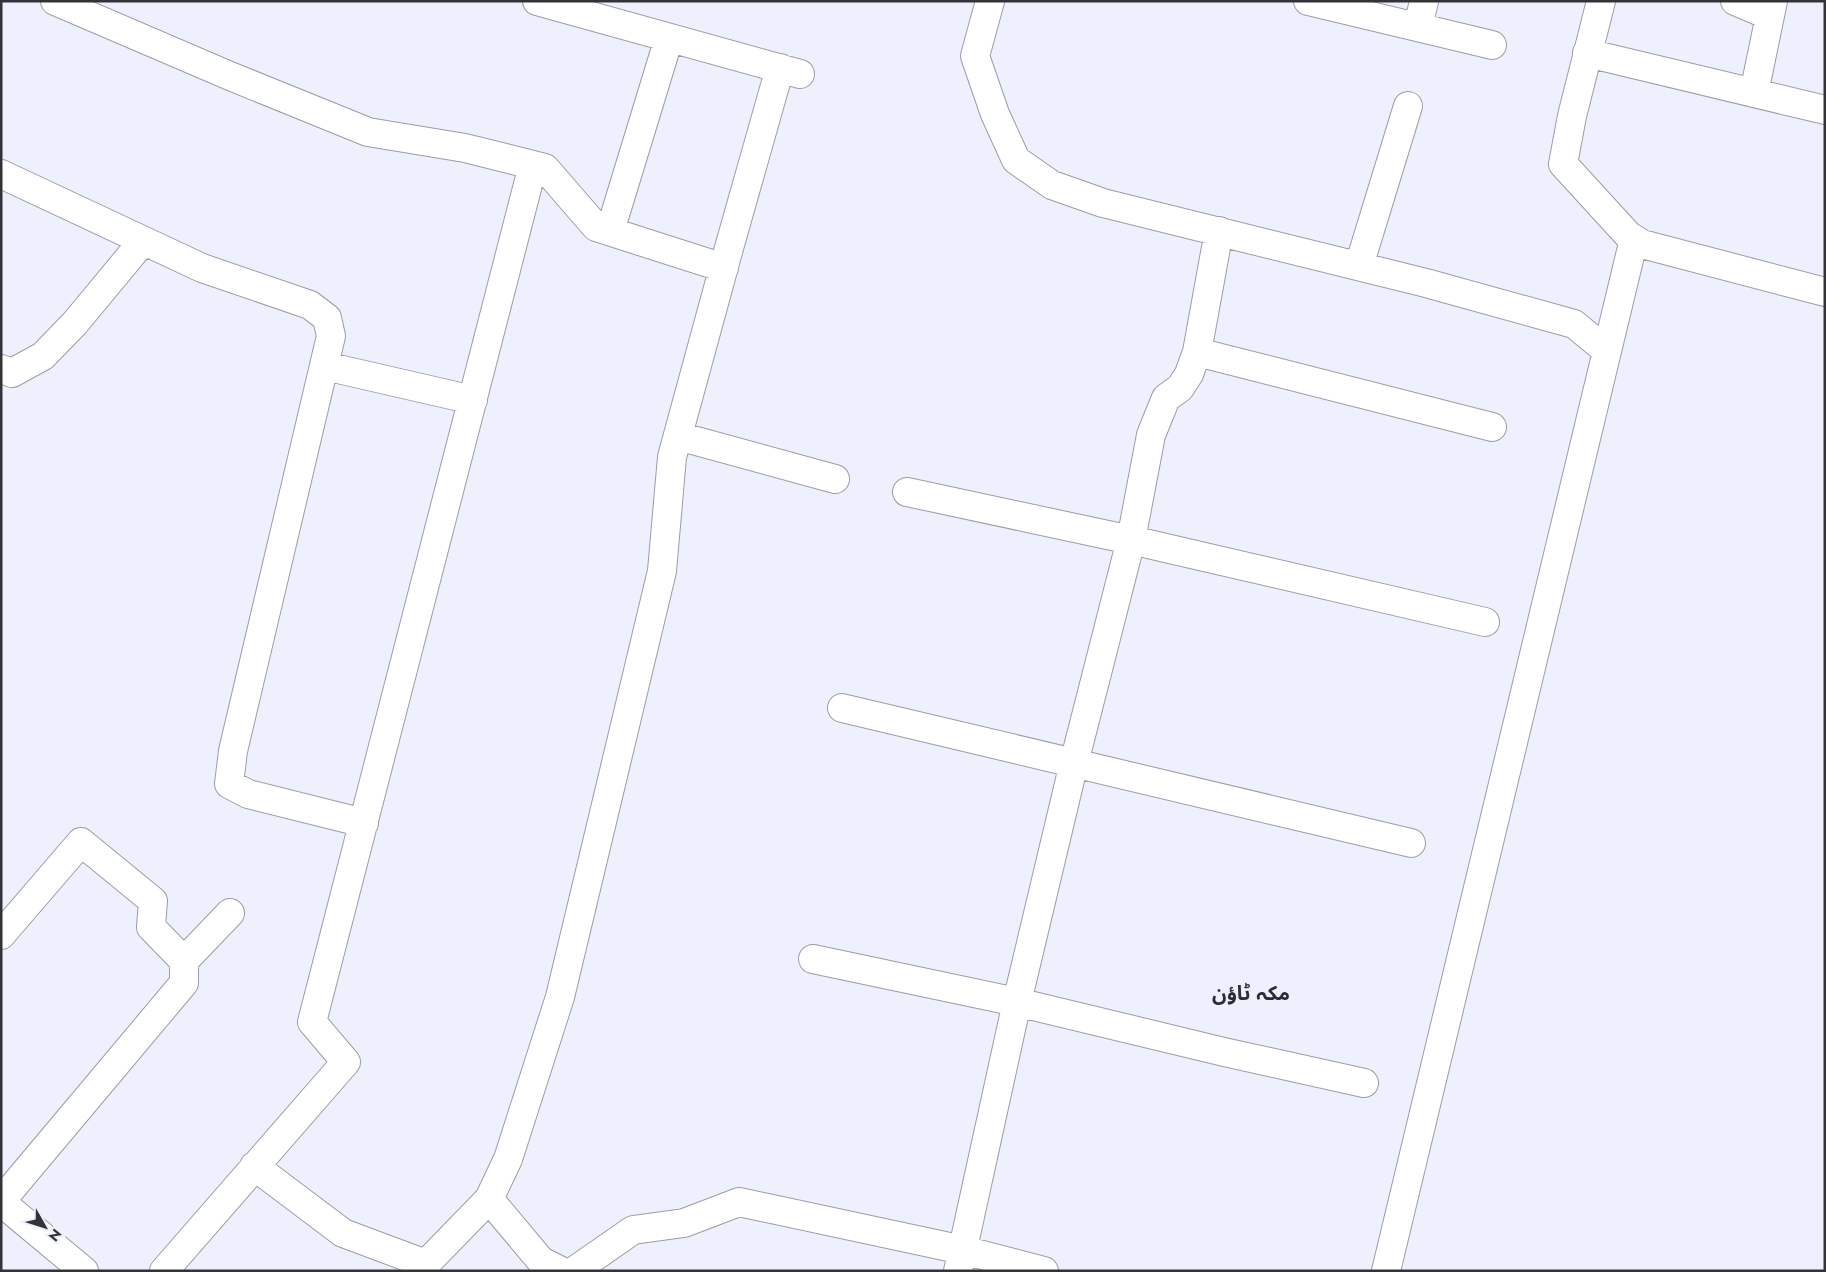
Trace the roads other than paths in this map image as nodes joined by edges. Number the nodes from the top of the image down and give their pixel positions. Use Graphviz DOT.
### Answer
graph roads {
  1 [pos="55,1"];
  2 [pos="538,1"];
  3 [pos="990,1"];
  4 [pos="1308,1"];
  5 [pos="1601,1"];
  6 [pos="1735,1"];
  7 [pos="1771,8"];
  8 [pos="1421,14"];
  9 [pos="669,38"];
  10 [pos="1492,45"];
  11 [pos="1587,53"];
  12 [pos="1754,93"];
  13 [pos="1408,106"];
  14 [pos="1825,110"];
  15 [pos="533,165"];
  16 [pos="1,174"];
  17 [pos="610,231"];
  18 [pos="1219,231"];
  19 [pos="1634,239"];
  20 [pos="143,241"];
  21 [pos="1359,266"];
  22 [pos="724,268"];
  23 [pos="1825,292"];
  24 [pos="1607,351"];
  25 [pos="1197,352"];
  26 [pos="325,366"];
  27 [pos="1,369"];
  28 [pos="473,400"];
  29 [pos="1492,427"];
  30 [pos="678,436"];
  31 [pos="835,479"];
  32 [pos="907,492"];
  33 [pos="1131,540"];
  34 [pos="1485,622"];
  35 [pos="842,708"];
  36 [pos="1074,763"];
  37 [pos="364,823"];
  38 [pos="1411,844"];
  39 [pos="230,913"];
  40 [pos="1,935"];
  41 [pos="813,959"];
  42 [pos="184,961"];
  43 [pos="1017,1002"];
  44 [pos="1364,1083"];
  45 [pos="254,1166"];
  46 [pos="489,1198"];
  47 [pos="1,1202"];
  48 [pos="961,1261"];
  49 [pos="423,1267"];
  50 [pos="84,1271"];
  51 [pos="164,1271"];
  52 [pos="561,1271"];
  53 [pos="574,1271"];
  54 [pos="1044,1271"];
  55 [pos="1386,1271"];
  1 -- 15 [label="street"];
  2 -- 9 [label="street"];
  3 -- 18 [label="street"];
  4 -- 8 [label="street"];
  5 -- 11 [label="street"];
  6 -- 7 [label="street"];
  7 -- 12 [label="street"];
  8 -- 10 [label="street"];
  9 -- 17 [label="street"];
  9 -- 22 [label="street"];
  11 -- 12 [label="street"];
  11 -- 19 [label="street"];
  12 -- 14 [label="street"];
  13 -- 21 [label="street"];
  15 -- 17 [label="street"];
  15 -- 28 [label="street"];
  16 -- 20 [label="street"];
  17 -- 22 [label="street"];
  18 -- 21 [label="street"];
  18 -- 25 [label="street"];
  19 -- 23 [label="street"];
  19 -- 24 [label="street"];
  20 -- 26 [label="street"];
  20 -- 27 [label="street"];
  21 -- 24 [label="street"];
  22 -- 30 [label="street"];
  24 -- 55 [label="street"];
  25 -- 29 [label="street"];
  25 -- 33 [label="street"];
  26 -- 28 [label="street"];
  26 -- 37 [label="street"];
  28 -- 37 [label="street"];
  30 -- 31 [label="street"];
  30 -- 46 [label="street"];
  32 -- 33 [label="street"];
  33 -- 34 [label="street"];
  33 -- 36 [label="street"];
  35 -- 36 [label="street"];
  36 -- 38 [label="street"];
  36 -- 43 [label="street"];
  37 -- 45 [label="street"];
  39 -- 42 [label="street"];
  40 -- 42 [label="street"];
  41 -- 43 [label="street"];
  42 -- 47 [label="street"];
  43 -- 44 [label="street"];
  43 -- 48 [label="street"];
  45 -- 49 [label="street"];
  45 -- 51 [label="street"];
  46 -- 49 [label="street"];
  46 -- 52 [label="street"];
  47 -- 50 [label="street"];
  48 -- 53 [label="street"];
  48 -- 54 [label="street"];
}
